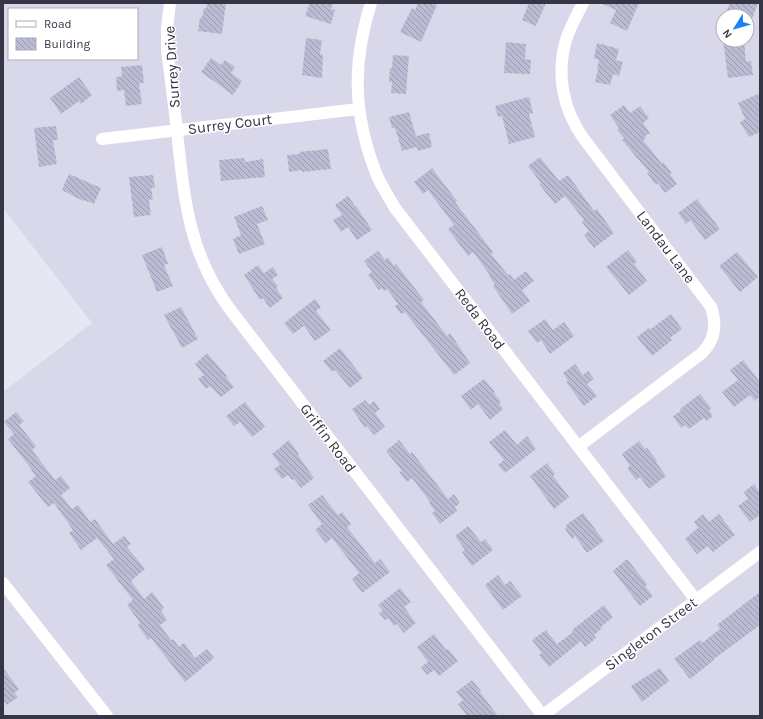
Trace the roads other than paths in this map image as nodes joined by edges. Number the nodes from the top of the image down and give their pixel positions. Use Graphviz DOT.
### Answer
graph roads {
  1 [pos="170,3"];
  2 [pos="371,3"];
  3 [pos="582,3"];
  4 [pos="358,109"];
  5 [pos="177,130"];
  6 [pos="102,139"];
  7 [pos="578,447"];
  8 [pos="760,552"];
  9 [pos="3,583"];
  10 [pos="696,600"];
  11 [pos="107,716"];
  12 [pos="543,716"];
  1 -- 5 [label="street, Surrey Drive"];
  2 -- 4 [label="street, Reda Road"];
  3 -- 7 [label="street, Landau Lane"];
  4 -- 5 [label="street, Surrey Court"];
  4 -- 7 [label="street, Reda Road"];
  5 -- 6 [label="street, Surrey Court"];
  5 -- 12 [label="street, Griffin Road"];
  7 -- 10 [label="street, Reda Road"];
  8 -- 10 [label="street, Singleton Street"];
  9 -- 11 [label="street"];
  10 -- 12 [label="street, Singleton Street"];
}
